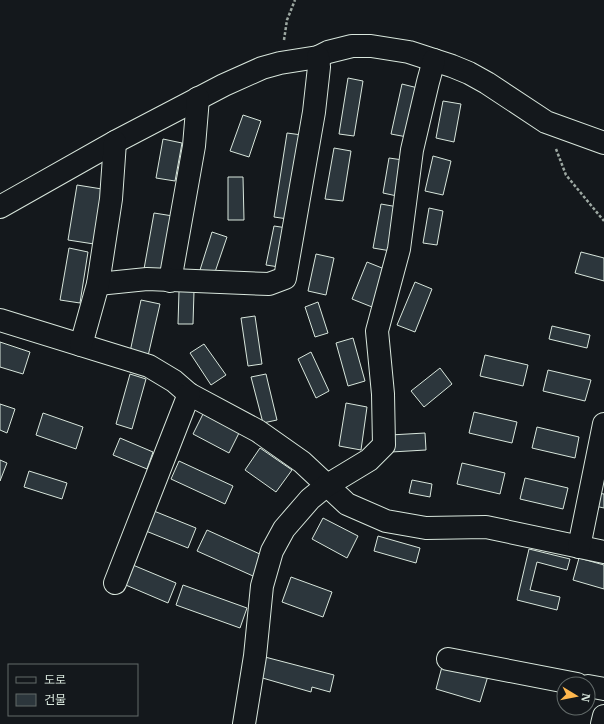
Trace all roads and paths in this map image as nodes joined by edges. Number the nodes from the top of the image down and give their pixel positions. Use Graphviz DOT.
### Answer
graph roads {
  1 [pos="295,0"];
  2 [pos="318,57"];
  3 [pos="434,60"];
  4 [pos="280,63"];
  5 [pos="198,98"];
  6 [pos="546,122"];
  7 [pos="115,142"];
  8 [pos="604,143"];
  9 [pos="0,207"];
  10 [pos="604,221"];
  11 [pos="170,281"];
  12 [pos="98,284"];
  13 [pos="0,320"];
  14 [pos="81,345"];
  15 [pos="189,394"];
  16 [pos="604,424"];
  17 [pos="326,486"];
  18 [pos="579,547"];
  19 [pos="604,552"];
  20 [pos="115,583"];
  21 [pos="448,659"];
  22 [pos="556,680"];
  23 [pos="604,716"];
  24 [pos="244,724"];
  25 [pos="602,724"];
  1 -- 4 [label="path"];
  2 -- 3 [label="street"];
  2 -- 4 [label="street"];
  2 -- 11 [label="street"];
  3 -- 6 [label="street"];
  3 -- 17 [label="street"];
  4 -- 5 [label="street"];
  5 -- 7 [label="street"];
  5 -- 11 [label="street"];
  6 -- 8 [label="street"];
  6 -- 10 [label="path"];
  7 -- 9 [label="street"];
  7 -- 12 [label="street"];
  11 -- 12 [label="street"];
  12 -- 14 [label="street"];
  13 -- 14 [label="street"];
  14 -- 15 [label="street"];
  15 -- 17 [label="street"];
  15 -- 20 [label="street"];
  16 -- 18 [label="street"];
  17 -- 18 [label="street"];
  17 -- 24 [label="street"];
  18 -- 19 [label="street"];
  21 -- 22 [label="street"];
  23 -- 25 [label="street"];
}
